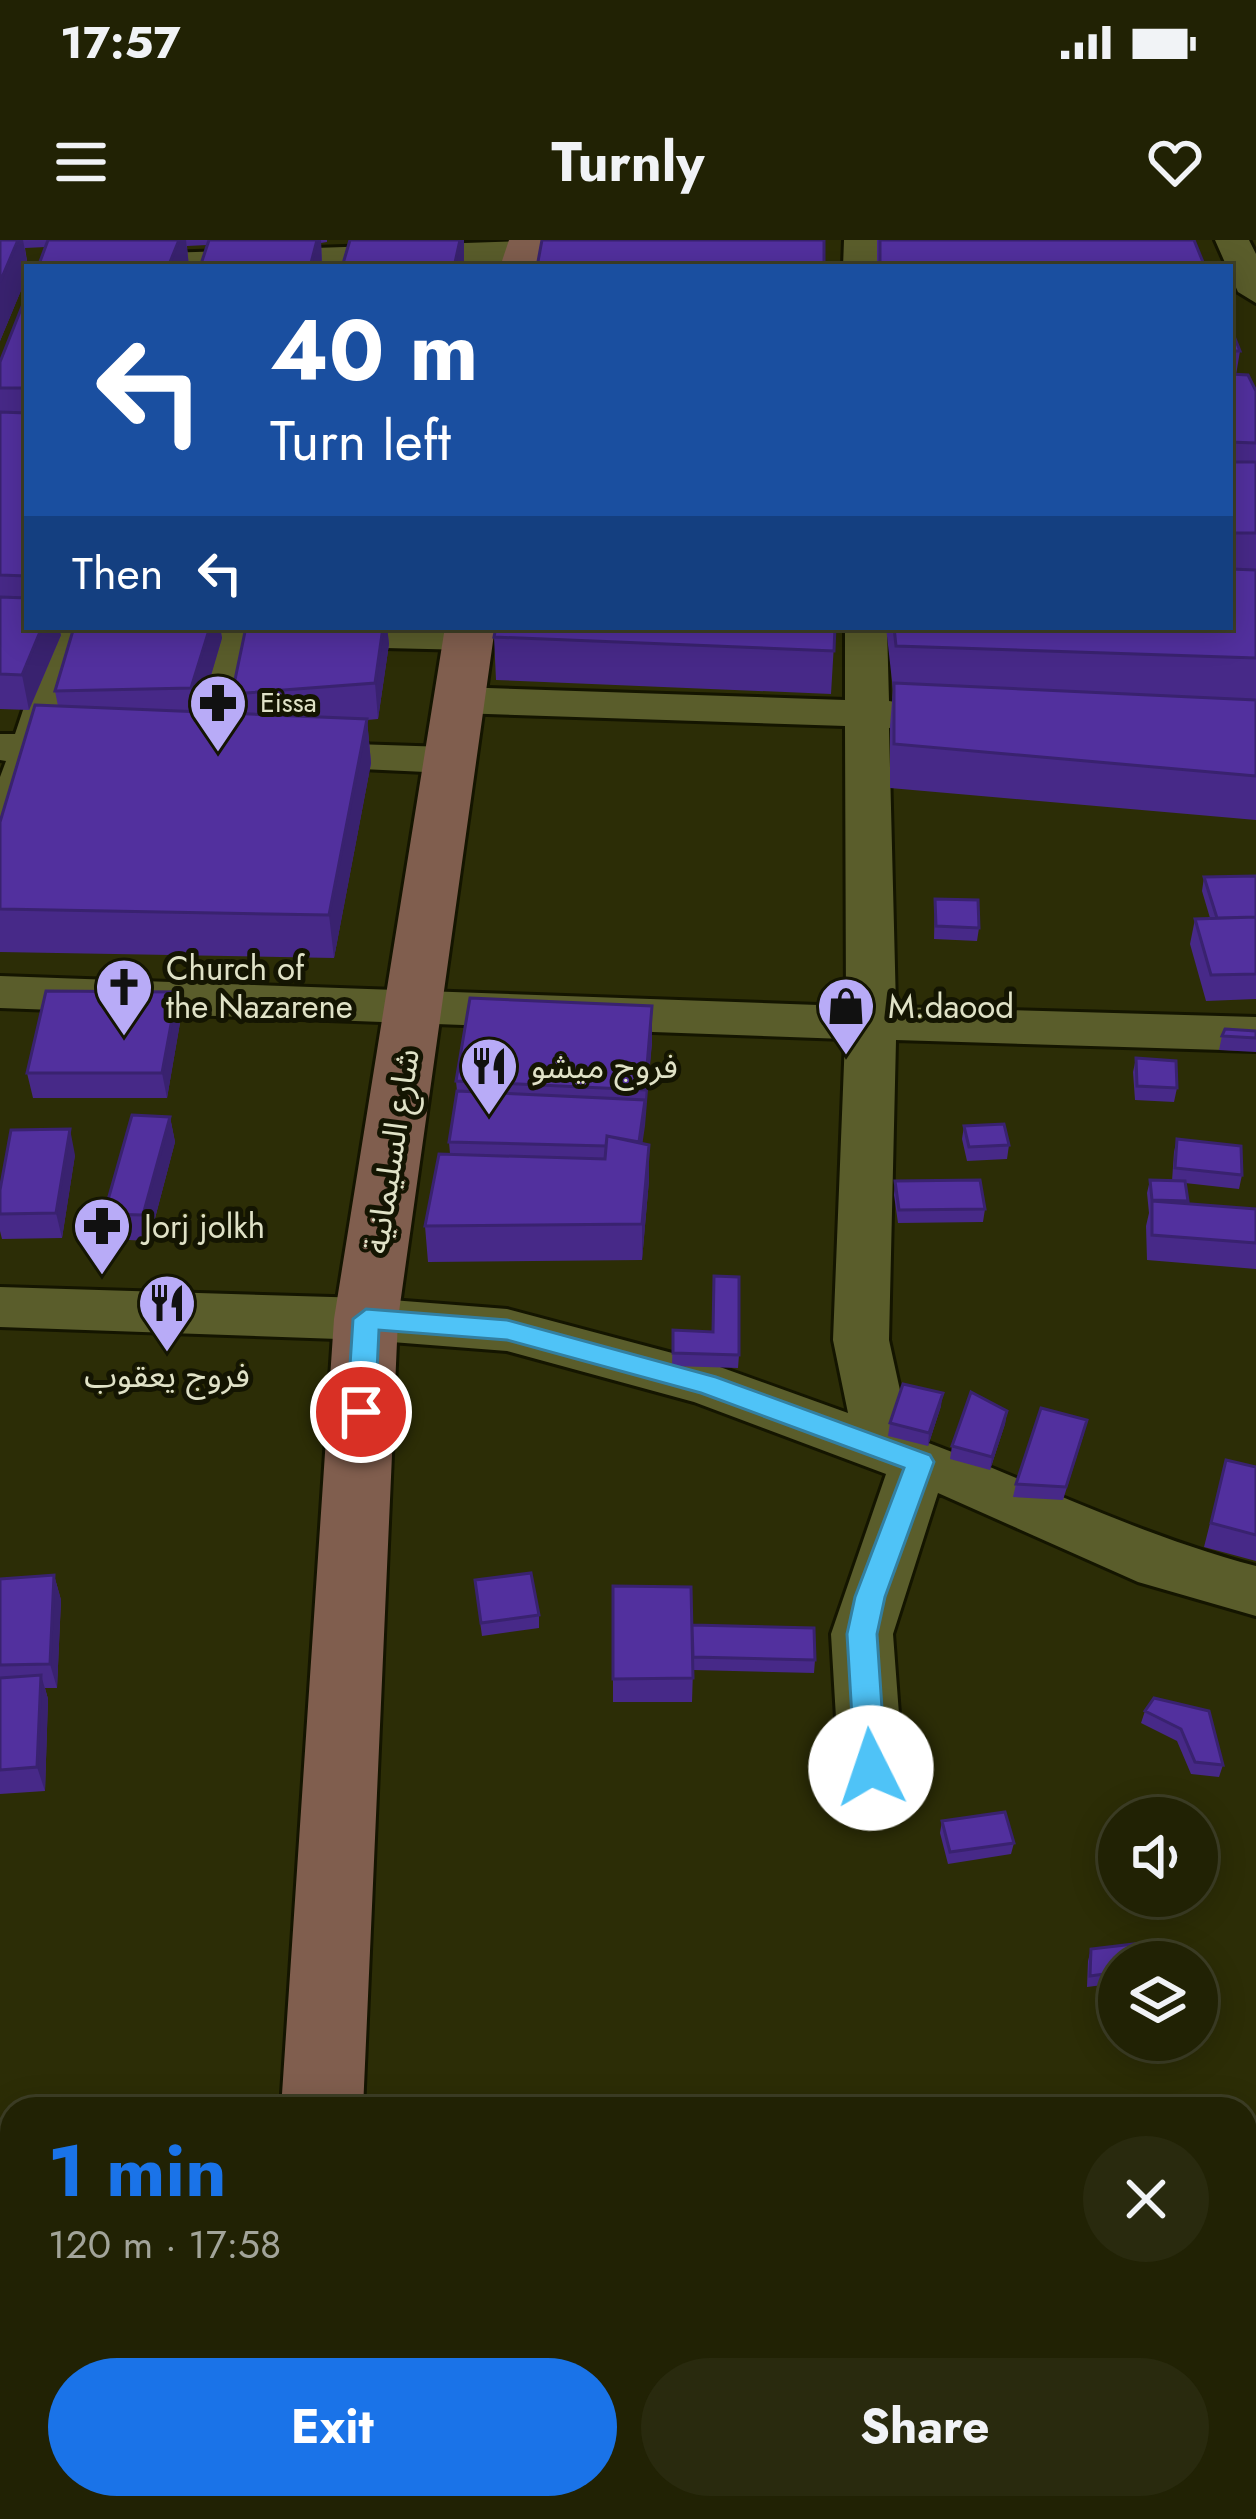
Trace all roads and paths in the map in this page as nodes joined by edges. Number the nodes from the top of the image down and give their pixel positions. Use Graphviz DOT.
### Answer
graph roads {
  1 [pos="1232,240"];
  2 [pos="525,253"];
  3 [pos="343,255"];
  4 [pos="219,264"];
  5 [pos="1256,292"];
  6 [pos="70,630"];
  7 [pos="242,630"];
  8 [pos="866,630"];
  9 [pos="470,632"];
  10 [pos="866,714"];
  11 [pos="935,716"];
  12 [pos="453,730"];
  13 [pos="16,748"];
  14 [pos="207,753"];
  15 [pos="0,846"];
  16 [pos="0,992"];
  17 [pos="412,1010"];
  18 [pos="871,1023"];
  19 [pos="1256,1034"];
  20 [pos="0,1307"];
  21 [pos="366,1319"];
  22 [pos="902,1456"];
  23 [pos="1256,1591"];
  24 [pos="871,1768"];
  25 [pos="323,2097"];
  1 -- 5 [label="street"];
  2 -- 3 [label="street"];
  3 -- 4 [label="street"];
  6 -- 13 [label="street"];
  7 -- 9 [label="street"];
  7 -- 14 [label="street"];
  8 -- 10 [label="street"];
  9 -- 12 [label="main road, شارع السليمانية"];
  10 -- 11 [label="street"];
  10 -- 12 [label="street"];
  10 -- 18 [label="street"];
  12 -- 14 [label="street"];
  12 -- 17 [label="main road, شارع السليمانية"];
  13 -- 14 [label="street"];
  13 -- 15 [label="street"];
  16 -- 17 [label="street"];
  17 -- 18 [label="street"];
  17 -- 21 [label="main road, شارع السليمانية"];
  18 -- 19 [label="street"];
  18 -- 22 [label="street"];
  20 -- 21 [label="street"];
  21 -- 22 [label="street"];
  21 -- 25 [label="main road, شارع السليمانية"];
  22 -- 23 [label="street"];
  22 -- 24 [label="street"];
}
